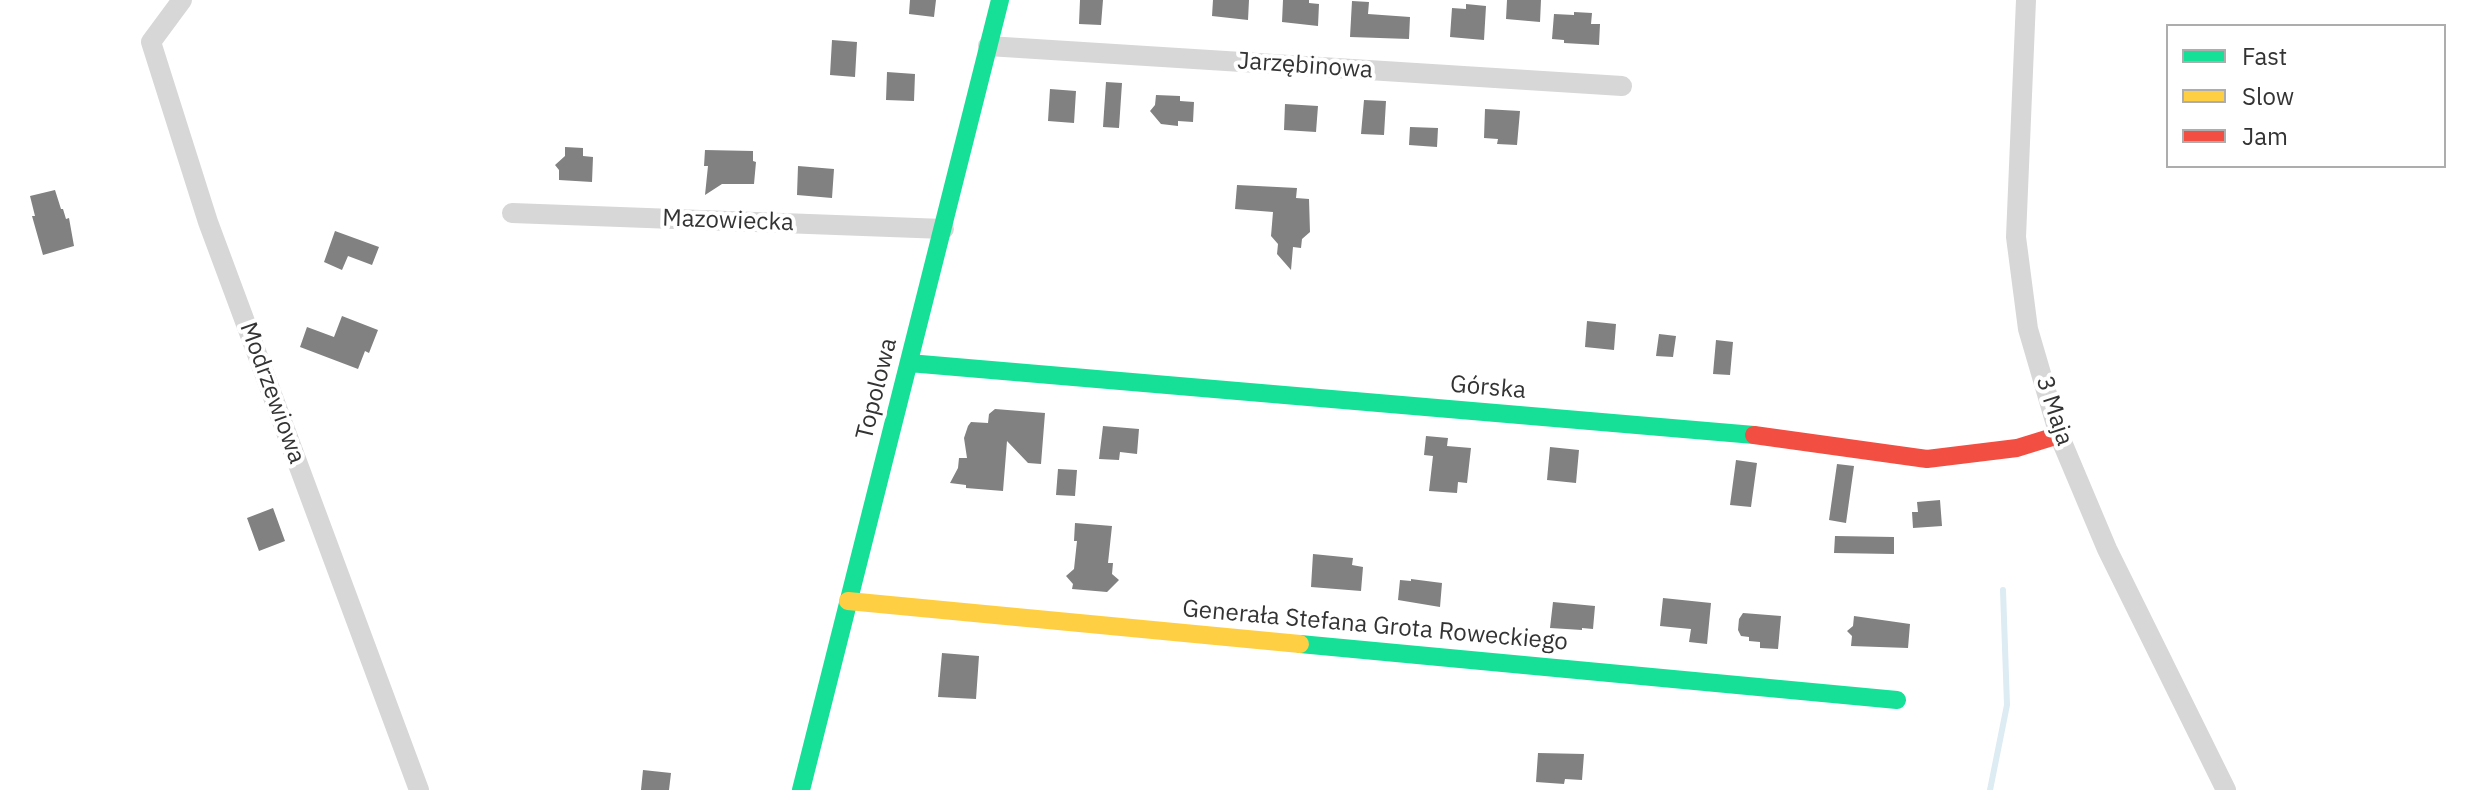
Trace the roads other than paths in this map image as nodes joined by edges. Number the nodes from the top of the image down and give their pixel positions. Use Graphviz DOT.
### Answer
graph roads {
  1 [pos="182,0"];
  2 [pos="1000,0"];
  3 [pos="2026,0"];
  4 [pos="988,46"];
  5 [pos="1622,86"];
  6 [pos="512,213"];
  7 [pos="944,229"];
  8 [pos="909,363"];
  9 [pos="2059,435"];
  10 [pos="848,601"];
  11 [pos="1897,700"];
  12 [pos="419,790"];
  13 [pos="801,790"];
  14 [pos="2226,790"];
  1 -- 12 [label="street, Modrzewiowa"];
  2 -- 4 [label="street, Topolowa"];
  3 -- 9 [label="street, 3 Maja"];
  4 -- 5 [label="street, Jarzębinowa"];
  4 -- 7 [label="street, Topolowa"];
  6 -- 7 [label="street, Mazowiecka"];
  7 -- 8 [label="street, Topolowa"];
  8 -- 9 [label="street, Górska"];
  8 -- 10 [label="street, Topolowa"];
  9 -- 14 [label="street, 3 Maja"];
  10 -- 11 [label="street, Generała Stefana Grota Roweckiego"];
  10 -- 13 [label="street, Topolowa"];
}
